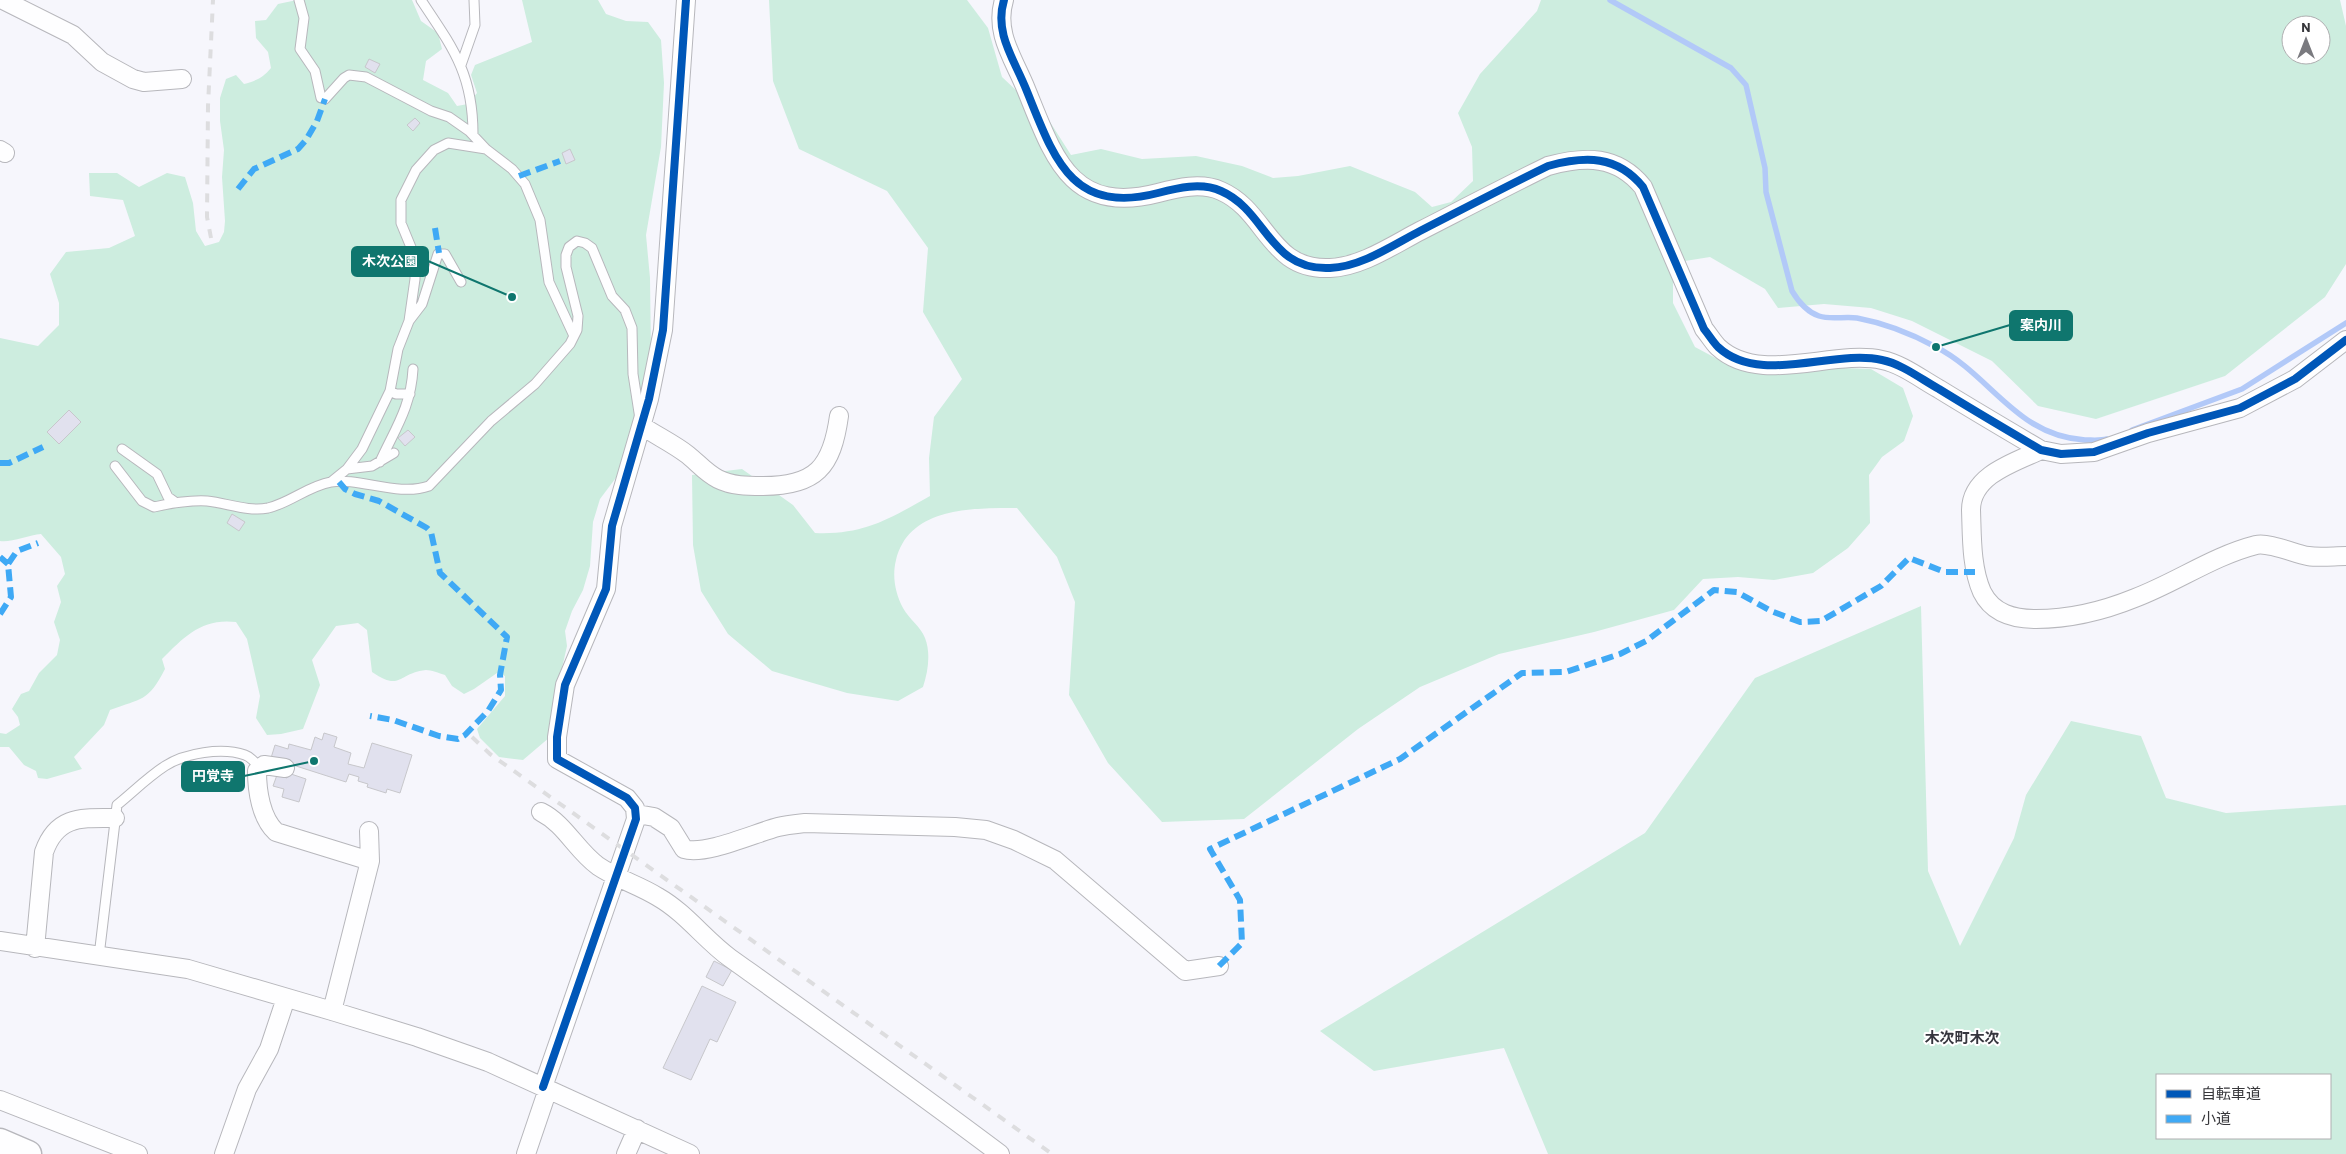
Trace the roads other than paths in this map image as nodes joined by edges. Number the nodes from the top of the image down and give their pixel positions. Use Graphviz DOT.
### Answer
graph roads {
  1 [pos="2,0"];
  2 [pos="299,0"];
  3 [pos="421,0"];
  4 [pos="474,0"];
  5 [pos="686,0"];
  6 [pos="1004,0"];
  7 [pos="461,65"];
  8 [pos="182,79"];
  9 [pos="473,134"];
  10 [pos="486,149"];
  11 [pos="461,282"];
  12 [pos="409,321"];
  13 [pos="574,336"];
  14 [pos="2346,340"];
  15 [pos="413,369"];
  16 [pos="390,391"];
  17 [pos="410,394"];
  18 [pos="839,416"];
  19 [pos="642,426"];
  20 [pos="122,449"];
  21 [pos="2041,450"];
  22 [pos="394,453"];
  23 [pos="380,462"];
  24 [pos="115,466"];
  25 [pos="347,469"];
  26 [pos="331,482"];
  27 [pos="175,502"];
  28 [pos="2346,556"];
  29 [pos="259,767"];
  30 [pos="285,768"];
  31 [pos="541,812"];
  32 [pos="637,814"];
  33 [pos="115,818"];
  34 [pos="369,831"];
  35 [pos="370,861"];
  36 [pos="616,877"];
  37 [pos="0,942"];
  38 [pos="35,948"];
  39 [pos="99,956"];
  40 [pos="1219,966"];
  41 [pos="286,998"];
  42 [pos="332,1011"];
  43 [pos="546,1088"];
  44 [pos="0,1100"];
  45 [pos="637,1129"];
  46 [pos="0,1142"];
  47 [pos="679,1152"];
  48 [pos="28,1154"];
  49 [pos="138,1154"];
  50 [pos="224,1154"];
  51 [pos="526,1154"];
  52 [pos="626,1154"];
  53 [pos="1000,1154"];
  1 -- 8 [label="street"];
  2 -- 9 [label="lane"];
  3 -- 7 [label="lane"];
  4 -- 7 [label="lane"];
  5 -- 19 [label="street"];
  6 -- 21 [label="street"];
  7 -- 9 [label="lane"];
  9 -- 10 [label="lane"];
  10 -- 12 [label="lane"];
  10 -- 13 [label="lane"];
  11 -- 12 [label="lane"];
  12 -- 16 [label="lane"];
  13 -- 19 [label="lane"];
  13 -- 26 [label="lane"];
  14 -- 21 [label="street"];
  15 -- 17 [label="lane"];
  16 -- 17 [label="lane"];
  16 -- 25 [label="lane"];
  17 -- 23 [label="lane"];
  18 -- 19 [label="street"];
  19 -- 32 [label="street"];
  20 -- 27 [label="lane"];
  21 -- 28 [label="street"];
  22 -- 23 [label="lane"];
  23 -- 25 [label="lane"];
  24 -- 27 [label="lane"];
  25 -- 26 [label="lane"];
  26 -- 27 [label="lane"];
  29 -- 30 [label="street"];
  29 -- 33 [label="lane"];
  29 -- 35 [label="street"];
  31 -- 36 [label="street"];
  32 -- 36 [label="street"];
  32 -- 40 [label="street"];
  33 -- 38 [label="street"];
  33 -- 39 [label="lane"];
  34 -- 35 [label="street"];
  35 -- 42 [label="street"];
  36 -- 43 [label="street"];
  36 -- 53 [label="street"];
  37 -- 38 [label="street"];
  38 -- 39 [label="street"];
  39 -- 41 [label="street"];
  41 -- 42 [label="street"];
  41 -- 50 [label="street"];
  42 -- 43 [label="street"];
  43 -- 45 [label="street"];
  43 -- 51 [label="street"];
  44 -- 49 [label="street"];
  45 -- 47 [label="street"];
  45 -- 52 [label="street"];
  46 -- 48 [label="main road"];
}
